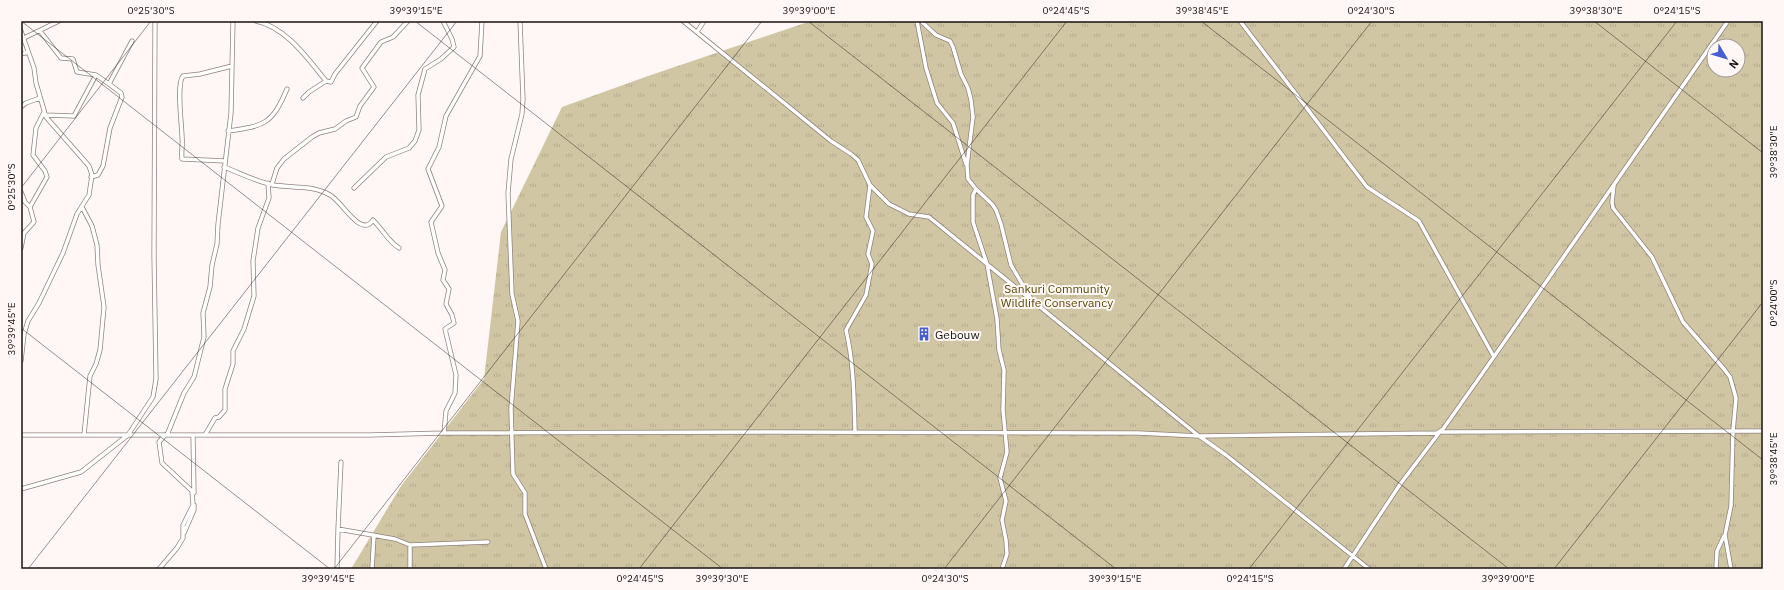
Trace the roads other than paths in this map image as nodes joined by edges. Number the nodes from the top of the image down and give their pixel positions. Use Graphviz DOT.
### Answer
graph roads {
  1 [pos="60,21"];
  2 [pos="155,21"];
  3 [pos="233,21"];
  4 [pos="256,21"];
  5 [pos="271,21"];
  6 [pos="377,21"];
  7 [pos="408,21"];
  8 [pos="443,21"];
  9 [pos="482,21"];
  10 [pos="520,21"];
  11 [pos="683,21"];
  12 [pos="704,21"];
  13 [pos="917,21"];
  14 [pos="921,21"];
  15 [pos="1240,21"];
  16 [pos="1728,21"];
  17 [pos="268,25"];
  18 [pos="21,31"];
  19 [pos="40,31"];
  20 [pos="697,32"];
  21 [pos="24,38"];
  22 [pos="132,41"];
  23 [pos="28,52"];
  24 [pos="21,54"];
  25 [pos="232,66"];
  26 [pos="96,75"];
  27 [pos="326,81"];
  28 [pos="109,84"];
  29 [pos="287,89"];
  30 [pos="40,98"];
  31 [pos="303,98"];
  32 [pos="21,107"];
  33 [pos="45,113"];
  34 [pos="228,131"];
  35 [pos="225,162"];
  36 [pos="967,165"];
  37 [pos="224,167"];
  38 [pos="92,178"];
  39 [pos="268,183"];
  40 [pos="272,184"];
  41 [pos="1614,184"];
  42 [pos="870,185"];
  43 [pos="354,188"];
  44 [pos="976,189"];
  45 [pos="21,192"];
  46 [pos="30,207"];
  47 [pos="82,207"];
  48 [pos="21,248"];
  49 [pos="400,248"];
  50 [pos="987,264"];
  51 [pos="1031,300"];
  52 [pos="23,334"];
  53 [pos="1494,357"];
  54 [pos="21,361"];
  55 [pos="1733,431"];
  56 [pos="1763,431"];
  57 [pos="855,432"];
  58 [pos="1439,432"];
  59 [pos="444,433"];
  60 [pos="513,433"];
  61 [pos="1005,433"];
  62 [pos="128,434"];
  63 [pos="21,435"];
  64 [pos="84,435"];
  65 [pos="166,435"];
  66 [pos="193,435"];
  67 [pos="205,435"];
  68 [pos="1199,436"];
  69 [pos="341,462"];
  70 [pos="21,489"];
  71 [pos="338,529"];
  72 [pos="184,534"];
  73 [pos="374,535"];
  74 [pos="1725,535"];
  75 [pos="488,542"];
  76 [pos="410,545"];
  77 [pos="1354,557"];
  78 [pos="159,569"];
  79 [pos="337,569"];
  80 [pos="372,569"];
  81 [pos="410,569"];
  82 [pos="546,569"];
  83 [pos="1002,569"];
  84 [pos="1344,569"];
  85 [pos="1369,569"];
  86 [pos="1716,569"];
  87 [pos="1731,569"];
  1 -- 19 [label="street"];
  2 -- 62 [label="street"];
  3 -- 25 [label="street"];
  4 -- 17 [label="street"];
  5 -- 17 [label="street"];
  6 -- 27 [label="street"];
  7 -- 40 [label="street"];
  8 -- 43 [label="street"];
  9 -- 59 [label="street"];
  10 -- 60 [label="street"];
  11 -- 20 [label="street"];
  12 -- 20 [label="street"];
  13 -- 36 [label="street"];
  14 -- 36 [label="street"];
  15 -- 53 [label="street"];
  16 -- 41 [label="street"];
  17 -- 27 [label="street"];
  18 -- 21 [label="street"];
  19 -- 21 [label="street"];
  19 -- 26 [label="street"];
  20 -- 42 [label="street"];
  21 -- 23 [label="street"];
  22 -- 28 [label="street"];
  23 -- 24 [label="street"];
  23 -- 30 [label="street"];
  25 -- 34 [label="street"];
  25 -- 35 [label="street"];
  26 -- 28 [label="street"];
  26 -- 33 [label="street"];
  27 -- 31 [label="street"];
  28 -- 38 [label="street"];
  29 -- 34 [label="street"];
  30 -- 32 [label="street"];
  30 -- 33 [label="street"];
  33 -- 38 [label="street"];
  33 -- 46 [label="street"];
  34 -- 35 [label="street"];
  35 -- 37 [label="street"];
  36 -- 44 [label="street"];
  37 -- 39 [label="street"];
  37 -- 65 [label="street"];
  38 -- 47 [label="street"];
  39 -- 40 [label="street"];
  39 -- 67 [label="street"];
  40 -- 49 [label="street"];
  41 -- 53 [label="street"];
  41 -- 55 [label="street"];
  42 -- 50 [label="street"];
  42 -- 57 [label="street"];
  44 -- 50 [label="street"];
  44 -- 51 [label="street"];
  45 -- 46 [label="street"];
  46 -- 48 [label="street"];
  47 -- 52 [label="street"];
  47 -- 64 [label="street"];
  50 -- 51 [label="street"];
  50 -- 61 [label="street"];
  51 -- 68 [label="street"];
  52 -- 54 [label="street"];
  53 -- 58 [label="street"];
  55 -- 56 [label="street"];
  55 -- 58 [label="street"];
  55 -- 74 [label="street"];
  57 -- 60 [label="street"];
  57 -- 61 [label="street"];
  58 -- 68 [label="street"];
  58 -- 77 [label="street"];
  59 -- 60 [label="street"];
  59 -- 67 [label="street"];
  60 -- 82 [label="street"];
  61 -- 68 [label="street"];
  61 -- 83 [label="street"];
  62 -- 64 [label="street"];
  62 -- 65 [label="street"];
  62 -- 70 [label="street"];
  63 -- 64 [label="street"];
  65 -- 66 [label="street"];
  65 -- 72 [label="street"];
  66 -- 67 [label="street"];
  66 -- 72 [label="street"];
  68 -- 77 [label="street"];
  69 -- 71 [label="street"];
  71 -- 73 [label="street"];
  71 -- 79 [label="street"];
  72 -- 78 [label="street"];
  73 -- 76 [label="street"];
  73 -- 80 [label="street"];
  74 -- 86 [label="street"];
  74 -- 87 [label="street"];
  75 -- 76 [label="street"];
  76 -- 81 [label="street"];
  77 -- 84 [label="street"];
  77 -- 85 [label="street"];
}
